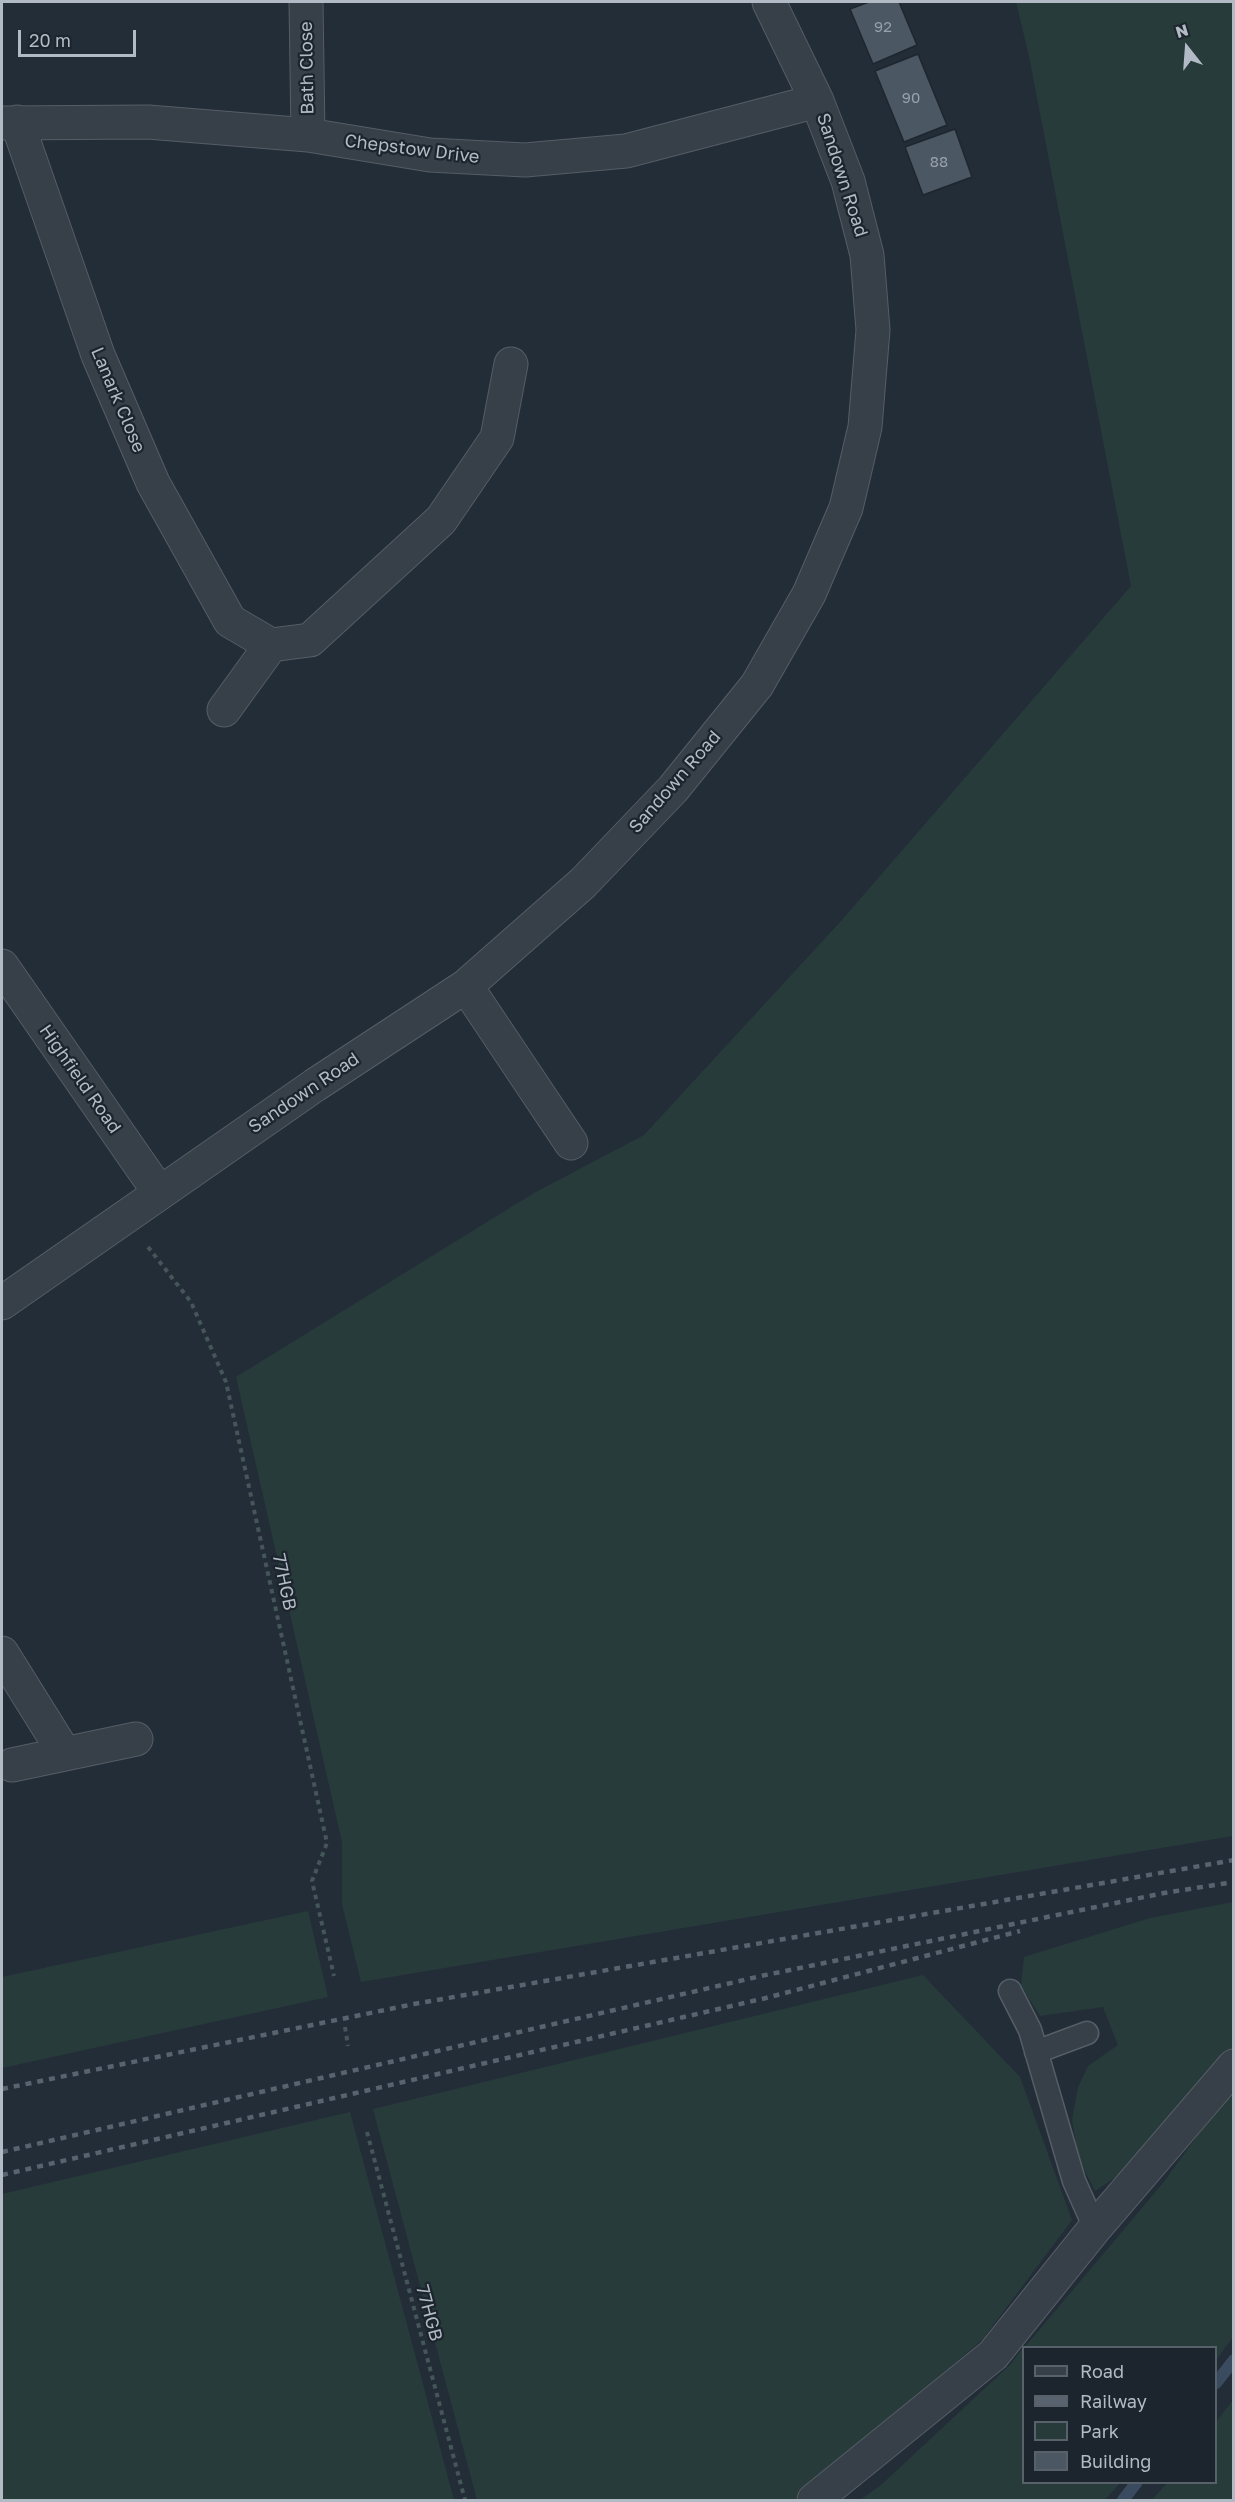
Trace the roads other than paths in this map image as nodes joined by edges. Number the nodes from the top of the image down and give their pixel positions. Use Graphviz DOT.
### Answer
graph roads {
  1 [pos="306,2"];
  2 [pos="769,2"];
  3 [pos="817,101"];
  4 [pos="9,122"];
  5 [pos="308,135"];
  6 [pos="511,364"];
  7 [pos="272,645"];
  8 [pos="224,710"];
  9 [pos="2,966"];
  10 [pos="466,986"];
  11 [pos="571,1143"];
  12 [pos="159,1192"];
  13 [pos="2,1303"];
  14 [pos="2,1653"];
  15 [pos="136,1739"];
  16 [pos="65,1754"];
  17 [pos="12,1765"];
  18 [pos="1010,1991"];
  19 [pos="1087,2033"];
  20 [pos="1036,2052"];
  21 [pos="1233,2066"];
  22 [pos="1095,2228"];
  23 [pos="814,2500"];
  1 -- 5 [label="street, Bath Close"];
  2 -- 3 [label="street, Sandown Road"];
  3 -- 5 [label="street, Chepstow Drive"];
  3 -- 10 [label="street, Sandown Road"];
  4 -- 5 [label="street, Chepstow Drive"];
  4 -- 7 [label="street, Lanark Close"];
  6 -- 7 [label="street"];
  7 -- 8 [label="street"];
  9 -- 12 [label="street, Highfield Road"];
  10 -- 11 [label="street"];
  10 -- 12 [label="street, Sandown Road"];
  12 -- 13 [label="street, Sandown Road"];
  14 -- 16 [label="street"];
  15 -- 16 [label="street"];
  16 -- 17 [label="street"];
  18 -- 20 [label="lane"];
  19 -- 20 [label="lane"];
  20 -- 22 [label="lane"];
  21 -- 22 [label="street"];
  22 -- 23 [label="street"];
}
